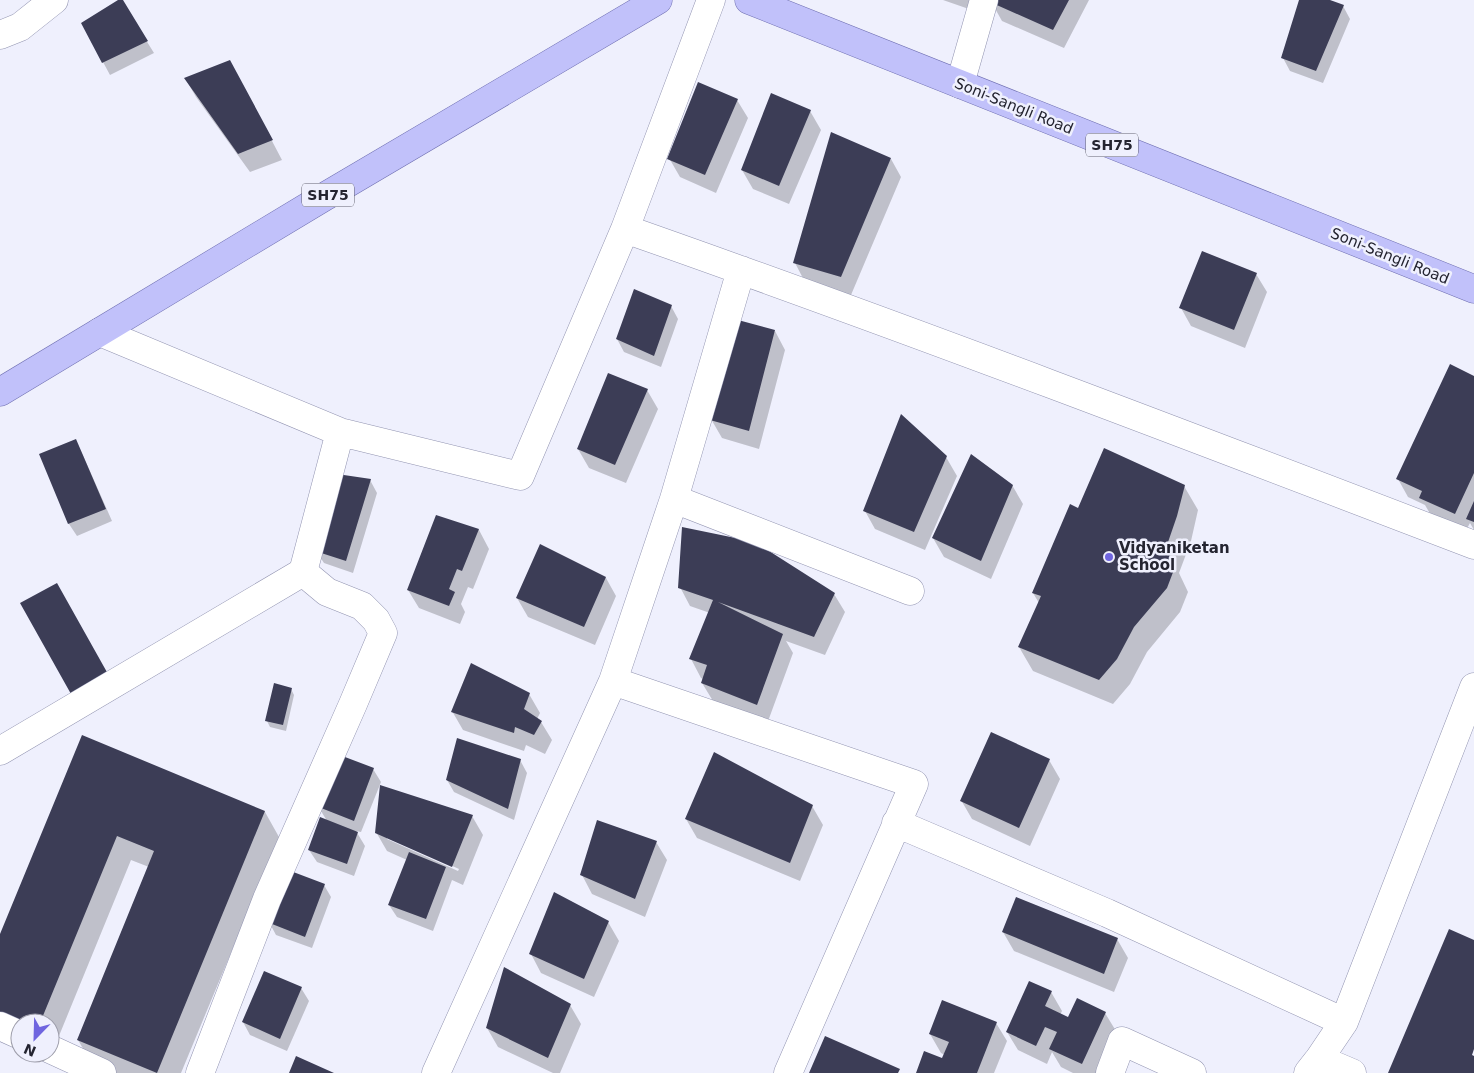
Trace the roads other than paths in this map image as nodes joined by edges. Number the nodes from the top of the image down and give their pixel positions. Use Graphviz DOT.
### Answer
graph roads {
  1 [pos="54,0"];
  2 [pos="658,0"];
  3 [pos="711,0"];
  4 [pos="749,0"];
  5 [pos="984,0"];
  6 [pos="0,35"];
  7 [pos="960,84"];
  8 [pos="625,229"];
  9 [pos="741,270"];
  10 [pos="1474,289"];
  11 [pos="100,332"];
  12 [pos="5,385"];
  13 [pos="340,432"];
  14 [pos="674,499"];
  15 [pos="1474,545"];
  16 [pos="303,572"];
  17 [pos="910,591"];
  18 [pos="613,682"];
  19 [pos="1474,687"];
  20 [pos="0,751"];
  21 [pos="896,823"];
  22 [pos="1344,1022"];
  23 [pos="60,1054"];
  24 [pos="1313,1066"];
  25 [pos="102,1073"];
  26 [pos="200,1073"];
  27 [pos="436,1073"];
  28 [pos="788,1073"];
  29 [pos="1110,1073"];
  30 [pos="1192,1073"];
  31 [pos="1352,1073"];
  1 -- 6 [label="street"];
  2 -- 11 [label="main road, SH75"];
  3 -- 8 [label="street"];
  4 -- 7 [label="main road, Soni-Sangli Road / SH75"];
  5 -- 7 [label="street"];
  7 -- 10 [label="main road, Soni-Sangli Road / SH75"];
  8 -- 9 [label="street"];
  8 -- 13 [label="street"];
  9 -- 14 [label="street"];
  9 -- 15 [label="street"];
  11 -- 12 [label="main road, SH75"];
  11 -- 13 [label="street"];
  13 -- 16 [label="street"];
  14 -- 17 [label="street"];
  14 -- 18 [label="street"];
  16 -- 20 [label="street"];
  16 -- 26 [label="street"];
  18 -- 21 [label="street"];
  18 -- 27 [label="street"];
  19 -- 22 [label="street"];
  21 -- 22 [label="street"];
  21 -- 28 [label="street"];
  22 -- 24 [label="street"];
  23 -- 25 [label="street"];
  24 -- 31 [label="street"];
  29 -- 30 [label="street"];
}
